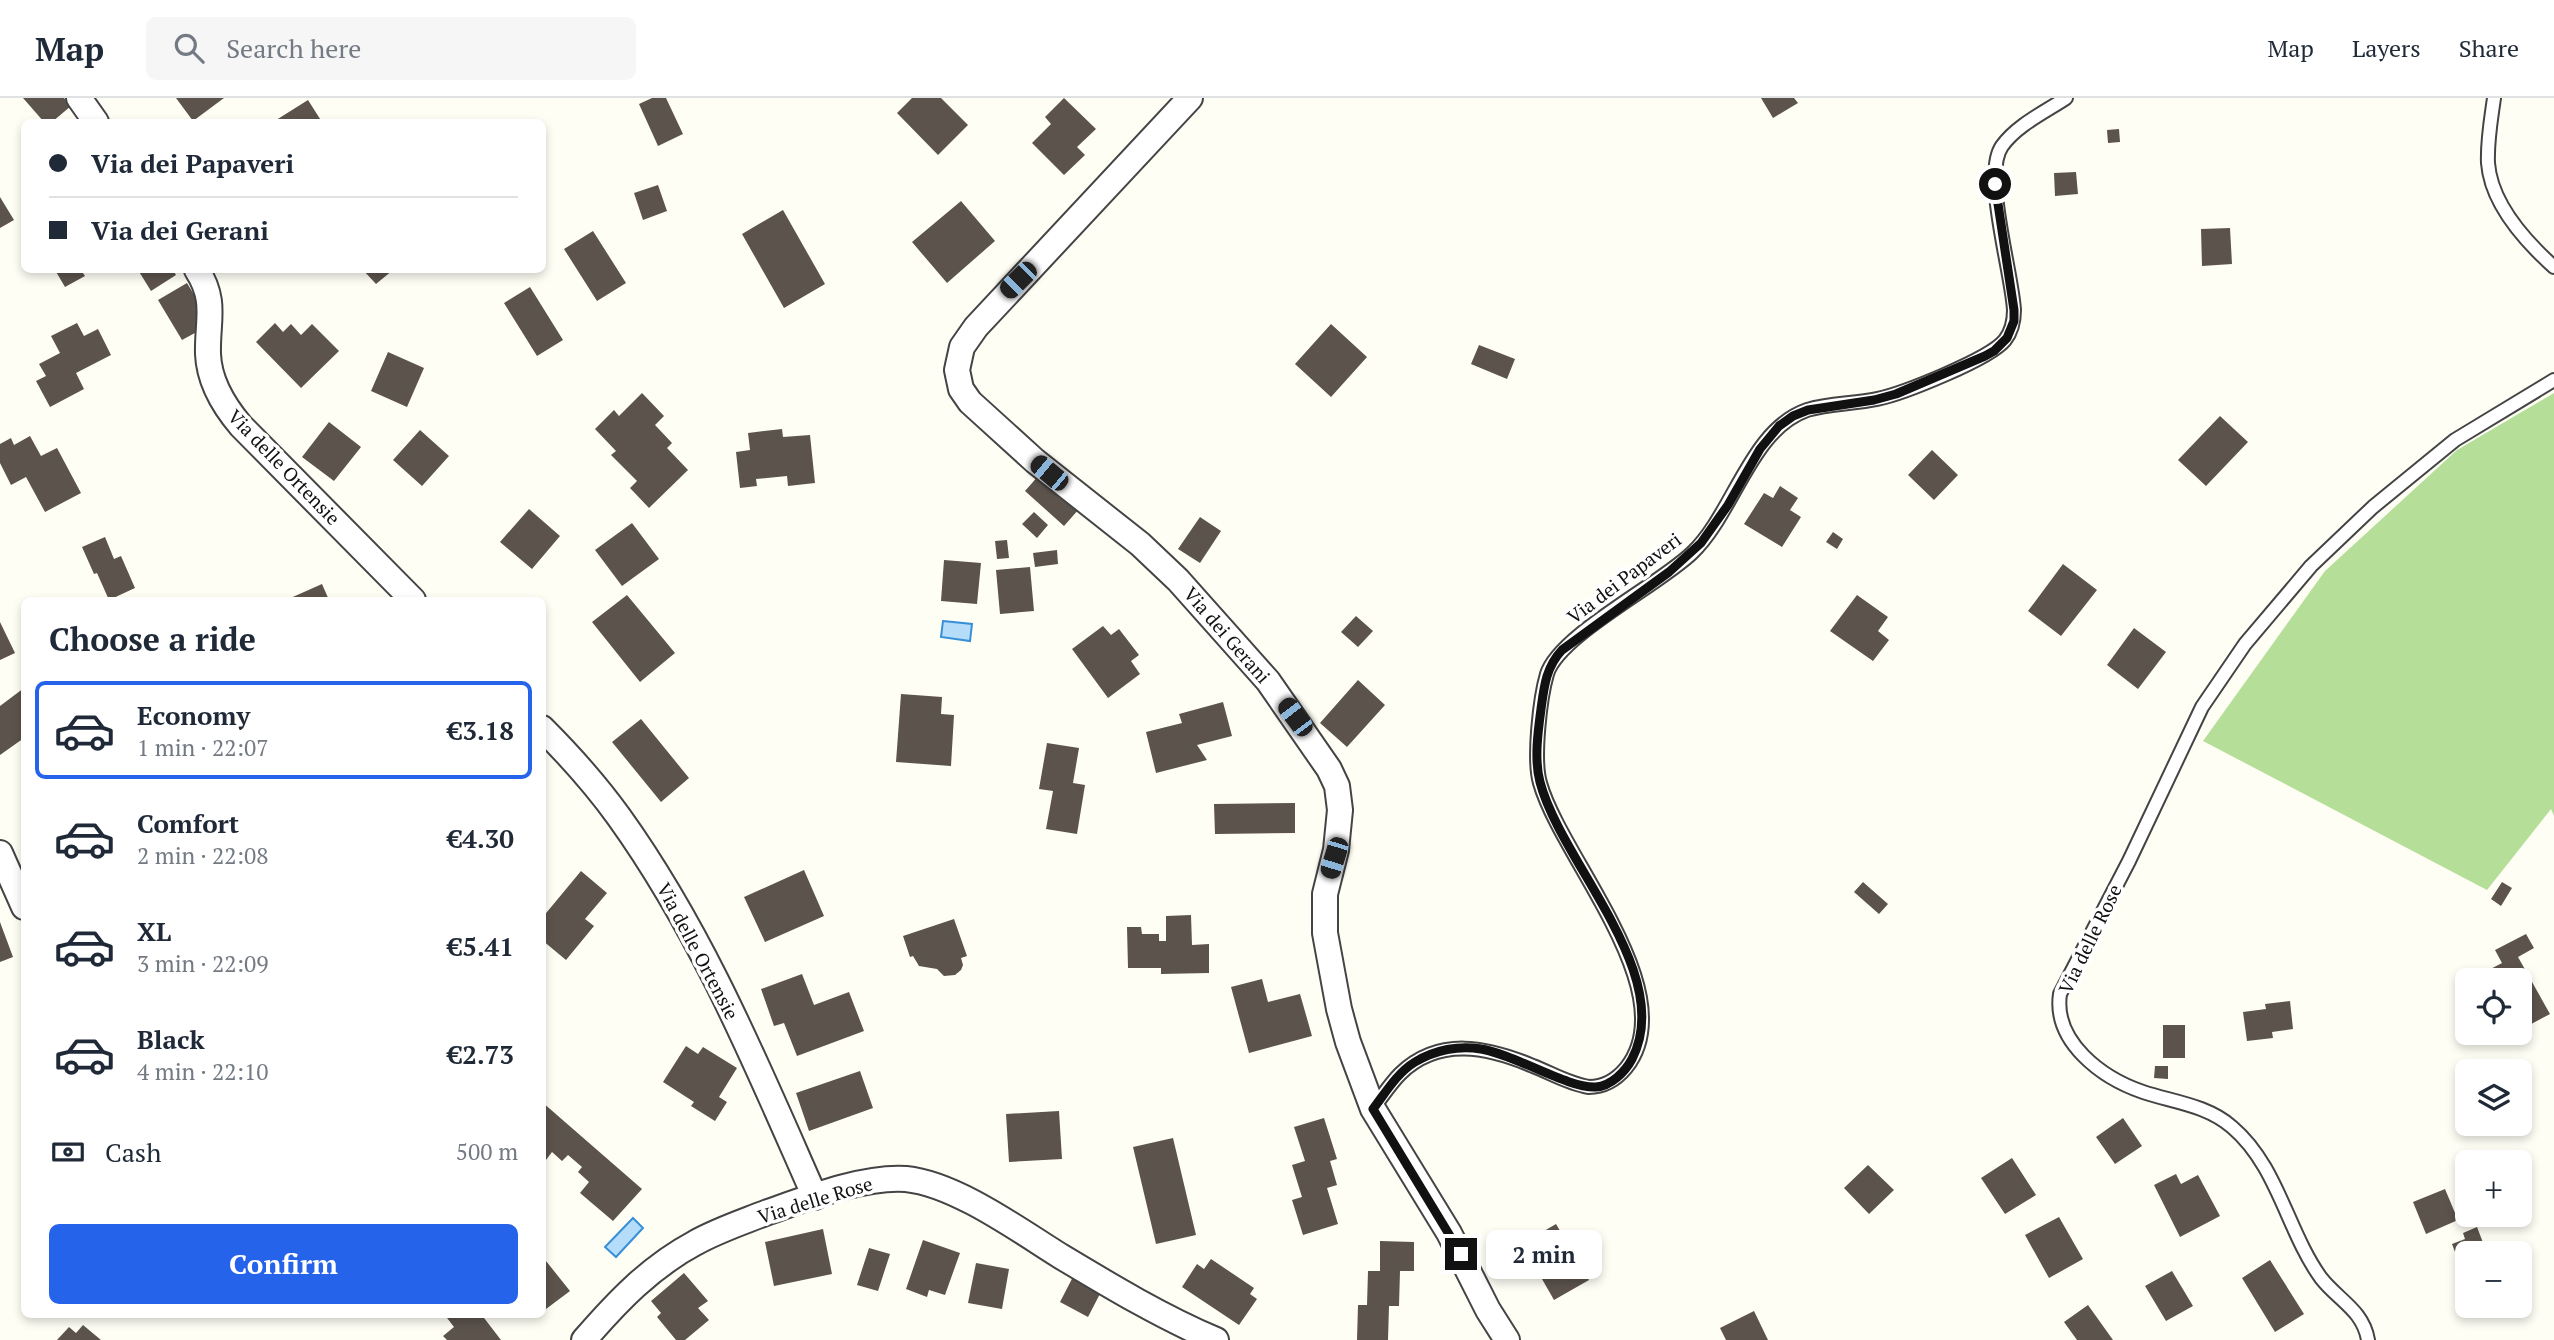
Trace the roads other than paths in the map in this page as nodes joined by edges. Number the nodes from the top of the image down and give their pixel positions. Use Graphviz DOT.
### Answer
graph roads {
  1 [pos="79,98"];
  2 [pos="1190,98"];
  3 [pos="2066,98"];
  4 [pos="2494,98"];
  5 [pos="94,119"];
  6 [pos="2554,267"];
  7 [pos="198,273"];
  8 [pos="2554,380"];
  9 [pos="410,597"];
  10 [pos="546,733"];
  11 [pos="0,853"];
  12 [pos="21,900"];
  13 [pos="1373,1109"];
  14 [pos="815,1197"];
  15 [pos="584,1340"];
  16 [pos="1216,1340"];
  17 [pos="1507,1340"];
  18 [pos="2368,1340"];
  1 -- 5 [label="street"];
  2 -- 13 [label="street, Via dei Gerani"];
  3 -- 13 [label="lane, Via dei Papaveri"];
  4 -- 6 [label="lane"];
  7 -- 9 [label="street, Via delle Ortensie"];
  8 -- 18 [label="lane, Via delle Rose"];
  10 -- 14 [label="street, Via delle Ortensie"];
  11 -- 12 [label="street"];
  13 -- 17 [label="street, Via dei Gerani"];
  14 -- 15 [label="street, Via delle Rose"];
  14 -- 16 [label="street, Via delle Rose"];
}
